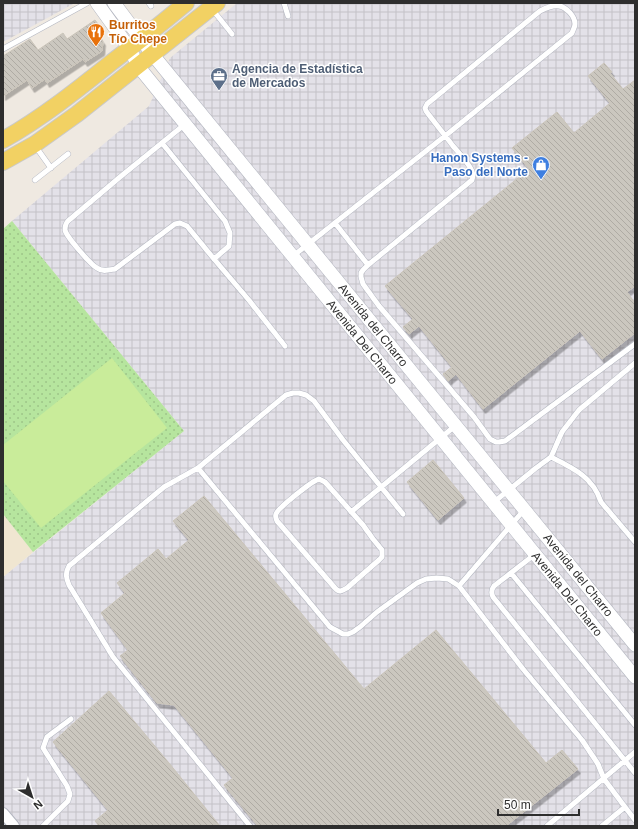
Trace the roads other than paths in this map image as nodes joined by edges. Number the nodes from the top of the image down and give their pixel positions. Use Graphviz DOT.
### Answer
graph roads {
  1 [pos="87,3"];
  2 [pos="97,3"];
  3 [pos="114,3"];
  4 [pos="186,3"];
  5 [pos="284,3"];
  6 [pos="212,5"];
  7 [pos="288,16"];
  8 [pos="232,34"];
  9 [pos="135,44"];
  10 [pos="3,49"];
  11 [pos="153,55"];
  12 [pos="138,66"];
  13 [pos="199,111"];
  14 [pos="185,124"];
  15 [pos="445,136"];
  16 [pos="3,140"];
  17 [pos="162,143"];
  18 [pos="35,144"];
  19 [pos="68,154"];
  20 [pos="3,162"];
  21 [pos="51,168"];
  22 [pos="35,180"];
  23 [pos="335,223"];
  24 [pos="307,244"];
  25 [pos="292,256"];
  26 [pos="214,259"];
  27 [pos="368,265"];
  28 [pos="635,344"];
  29 [pos="285,346"];
  30 [pos="635,363"];
  31 [pos="456,426"];
  32 [pos="440,438"];
  33 [pos="551,457"];
  34 [pos="198,468"];
  35 [pos="381,488"];
  36 [pos="509,490"];
  37 [pos="493,503"];
  38 [pos="524,509"];
  39 [pos="351,512"];
  40 [pos="403,514"];
  41 [pos="511,525"];
  42 [pos="635,542"];
  43 [pos="535,554"];
  44 [pos="511,573"];
  45 [pos="459,586"];
  46 [pos="635,645"];
  47 [pos="635,677"];
  48 [pos="70,719"];
  49 [pos="635,725"];
  50 [pos="635,752"];
  51 [pos="625,760"];
  52 [pos="635,773"];
  53 [pos="604,778"];
  54 [pos="625,808"];
  55 [pos="3,813"];
  56 [pos="635,820"];
  57 [pos="14,826"];
  58 [pos="43,826"];
  59 [pos="250,826"];
  60 [pos="547,826"];
  61 [pos="602,826"];
  1 -- 10 [label="lane"];
  2 -- 9 [label="street, Avenida Del Charro"];
  3 -- 9 [label="street, Avenida del Charro"];
  4 -- 9 [label="main road"];
  5 -- 7 [label="lane"];
  6 -- 8 [label="lane"];
  6 -- 11 [label="main road"];
  9 -- 11 [label="street, Avenida del Charro"];
  9 -- 12 [label="street, Avenida Del Charro"];
  9 -- 16 [label="main road"];
  11 -- 12 [label="main road"];
  11 -- 13 [label="street, Avenida del Charro"];
  12 -- 14 [label="street, Avenida Del Charro"];
  12 -- 18 [label="main road"];
  13 -- 14 [label="street"];
  13 -- 24 [label="street, Avenida del Charro"];
  14 -- 17 [label="lane"];
  14 -- 25 [label="street, Avenida Del Charro"];
  15 -- 15 [label="lane"];
  15 -- 23 [label="lane"];
  15 -- 27 [label="lane"];
  17 -- 26 [label="lane"];
  17 -- 26 [label="lane"];
  18 -- 20 [label="main road"];
  18 -- 21 [label="lane"];
  19 -- 21 [label="lane"];
  21 -- 22 [label="lane"];
  23 -- 24 [label="lane"];
  23 -- 27 [label="lane"];
  24 -- 25 [label="lane"];
  24 -- 31 [label="street, Avenida del Charro"];
  25 -- 32 [label="street, Avenida Del Charro"];
  26 -- 29 [label="lane"];
  27 -- 28 [label="lane"];
  30 -- 33 [label="lane"];
  31 -- 32 [label="lane"];
  31 -- 36 [label="street, Avenida del Charro"];
  32 -- 35 [label="lane"];
  32 -- 37 [label="street, Avenida Del Charro"];
  33 -- 36 [label="lane"];
  33 -- 42 [label="lane"];
  34 -- 35 [label="lane"];
  34 -- 45 [label="lane"];
  34 -- 59 [label="lane"];
  35 -- 39 [label="lane"];
  35 -- 40 [label="lane"];
  36 -- 37 [label="lane"];
  36 -- 38 [label="street, Avenida del Charro"];
  37 -- 41 [label="street, Avenida Del Charro"];
  38 -- 41 [label="lane"];
  38 -- 46 [label="street, Avenida del Charro"];
  39 -- 39 [label="lane"];
  41 -- 43 [label="street, Avenida Del Charro"];
  41 -- 45 [label="lane"];
  43 -- 44 [label="lane"];
  43 -- 47 [label="street, Avenida Del Charro"];
  44 -- 49 [label="lane"];
  44 -- 51 [label="lane"];
  45 -- 53 [label="lane"];
  48 -- 58 [label="lane"];
  50 -- 51 [label="lane"];
  51 -- 52 [label="lane"];
  51 -- 53 [label="lane"];
  53 -- 54 [label="lane"];
  53 -- 60 [label="lane"];
  54 -- 56 [label="lane"];
  54 -- 61 [label="lane"];
  55 -- 57 [label="street"];
}
